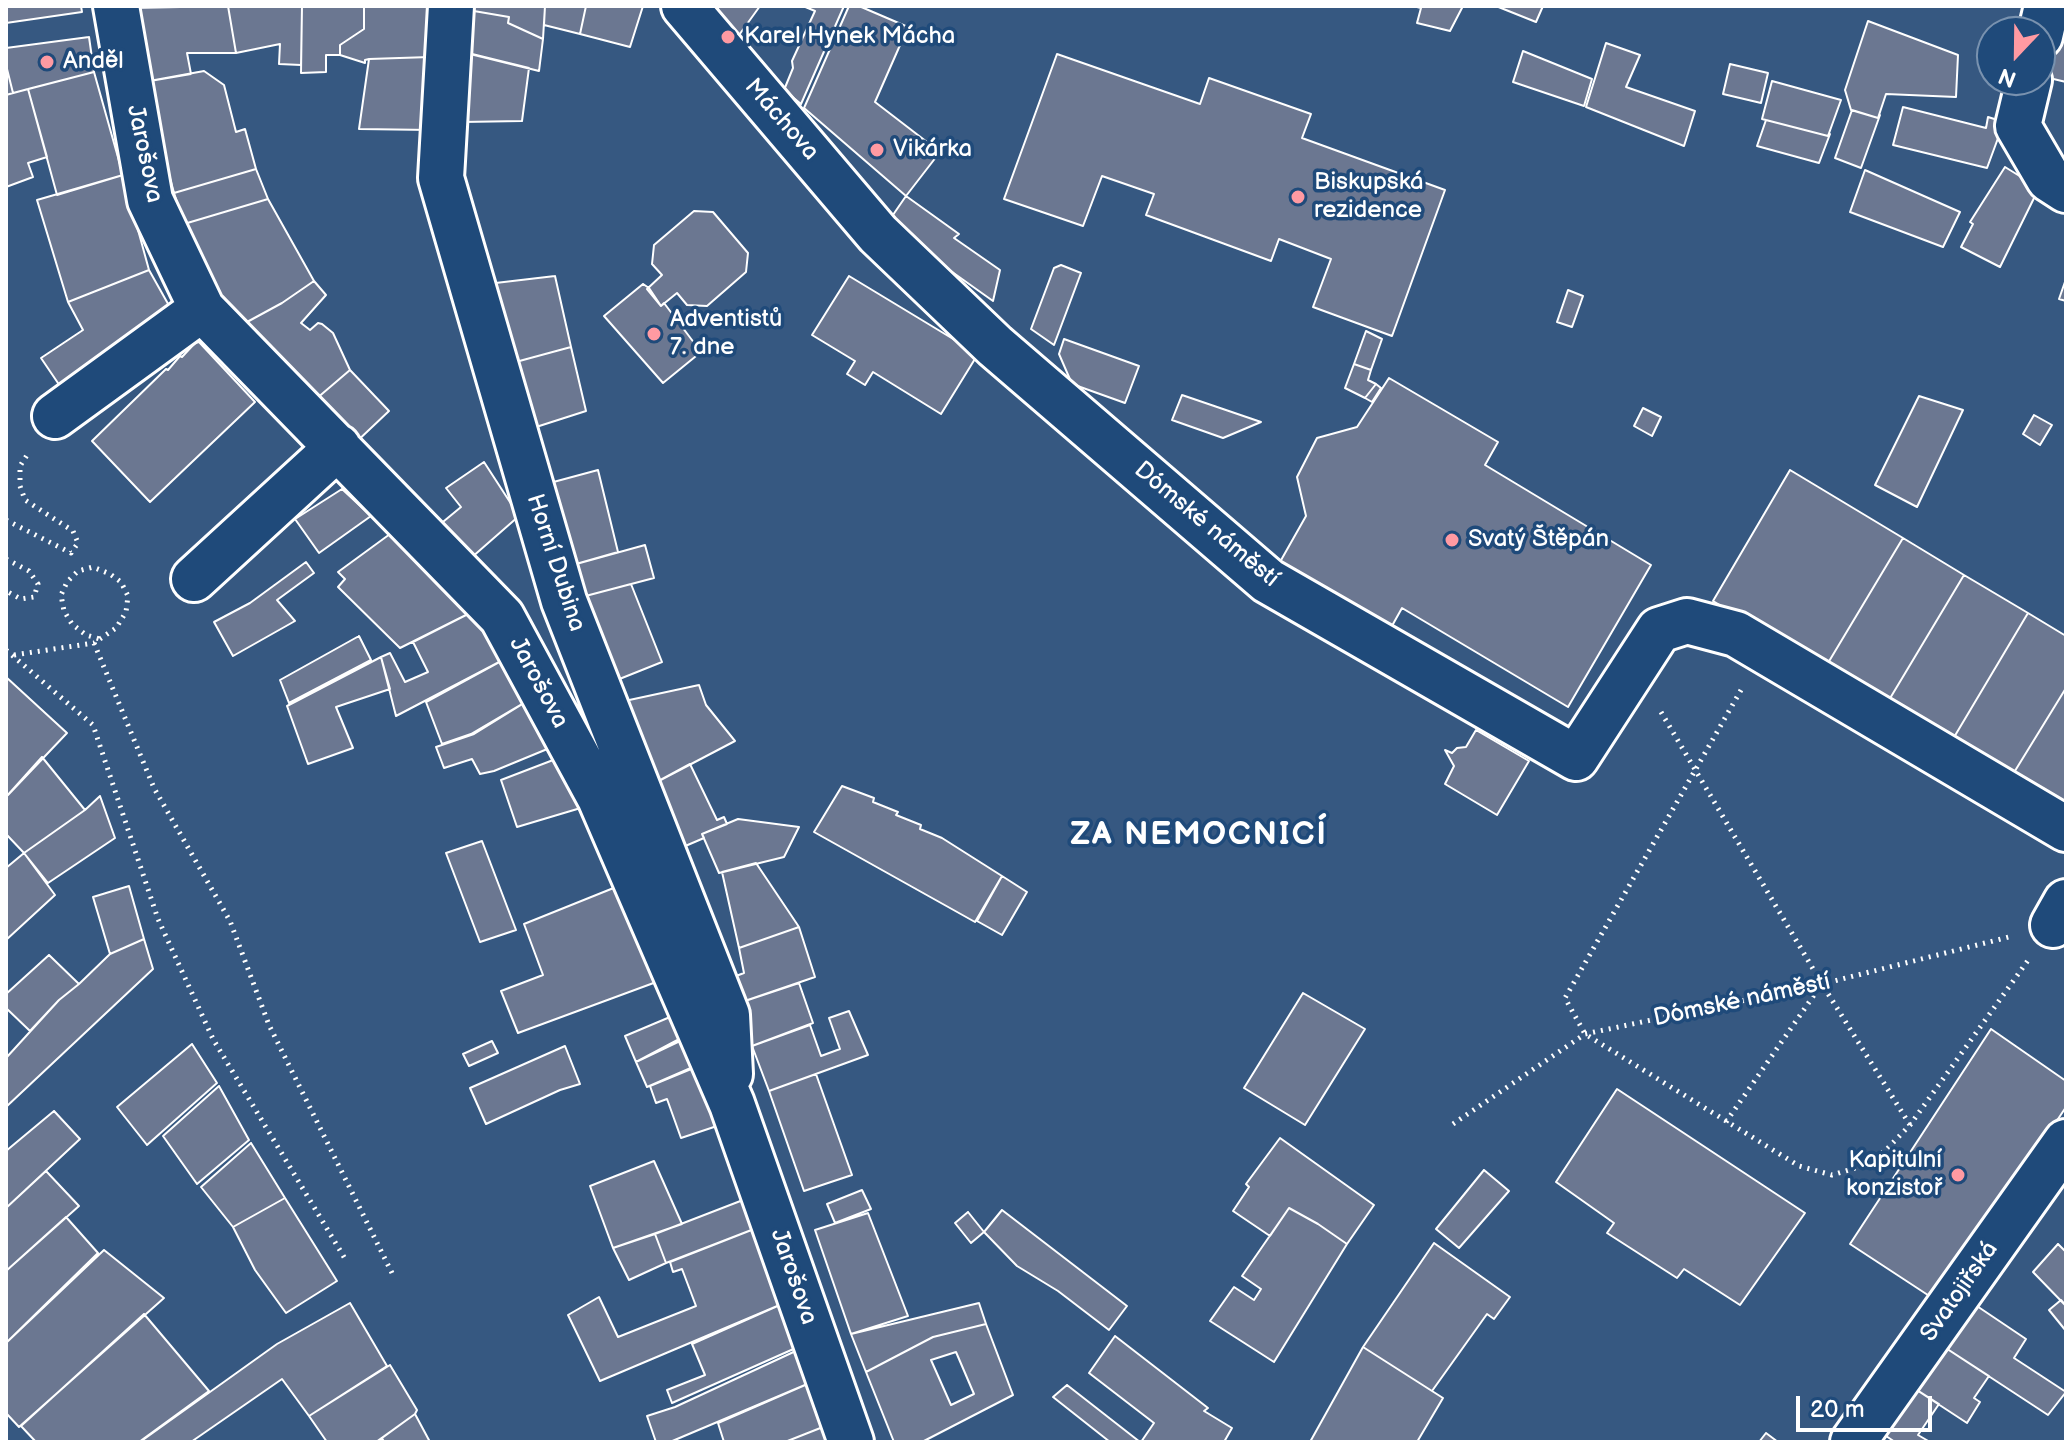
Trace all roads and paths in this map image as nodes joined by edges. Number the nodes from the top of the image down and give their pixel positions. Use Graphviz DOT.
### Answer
graph roads {
  1 [pos="116,6"];
  2 [pos="451,6"];
  3 [pos="684,6"];
  4 [pos="2025,96"];
  5 [pos="2066,190"];
  6 [pos="878,234"];
  7 [pos="202,309"];
  8 [pos="55,416"];
  9 [pos="338,447"];
  10 [pos="6,520"];
  11 [pos="6,559"];
  12 [pos="194,579"];
  13 [pos="6,591"];
  14 [pos="97,641"];
  15 [pos="6,650"];
  16 [pos="1763,650"];
  17 [pos="13,655"];
  18 [pos="1635,668"];
  19 [pos="1696,772"];
  20 [pos="2066,829"];
  21 [pos="2060,914"];
  22 [pos="1822,984"];
  23 [pos="1585,1034"];
  24 [pos="732,1104"];
  25 [pos="1726,1122"];
  26 [pos="1453,1124"];
  27 [pos="1910,1125"];
  28 [pos="2066,1142"];
  29 [pos="347,1262"];
  30 [pos="392,1273"];
  31 [pos="851,1442"];
  32 [pos="1853,1442"];
  1 -- 7 [label="street, Jarošova"];
  2 -- 24 [label="street, Horní Dubina"];
  3 -- 6 [label="street, Máchova"];
  4 -- 5 [label="street"];
  6 -- 18 [label="street, Dómské náměstí"];
  7 -- 8 [label="street"];
  7 -- 9 [label="street, Jarošova"];
  8 -- 10 [label="path"];
  9 -- 12 [label="street"];
  9 -- 24 [label="street, Jarošova"];
  11 -- 13 [label="path"];
  14 -- 14 [label="path"];
  14 -- 17 [label="path"];
  14 -- 30 [label="path"];
  15 -- 17 [label="path"];
  16 -- 18 [label="street"];
  16 -- 19 [label="path"];
  16 -- 20 [label="street"];
  17 -- 29 [label="path"];
  18 -- 19 [label="path"];
  19 -- 22 [label="path"];
  19 -- 23 [label="path"];
  21 -- 22 [label="path, Dómské náměstí"];
  21 -- 27 [label="path"];
  22 -- 23 [label="path, Dómské náměstí"];
  22 -- 25 [label="path"];
  22 -- 27 [label="path"];
  23 -- 25 [label="path"];
  23 -- 26 [label="path, Dómské náměstí"];
  24 -- 31 [label="street, Jarošova"];
  25 -- 27 [label="path"];
  28 -- 32 [label="street, Svatojiřská"];
}
